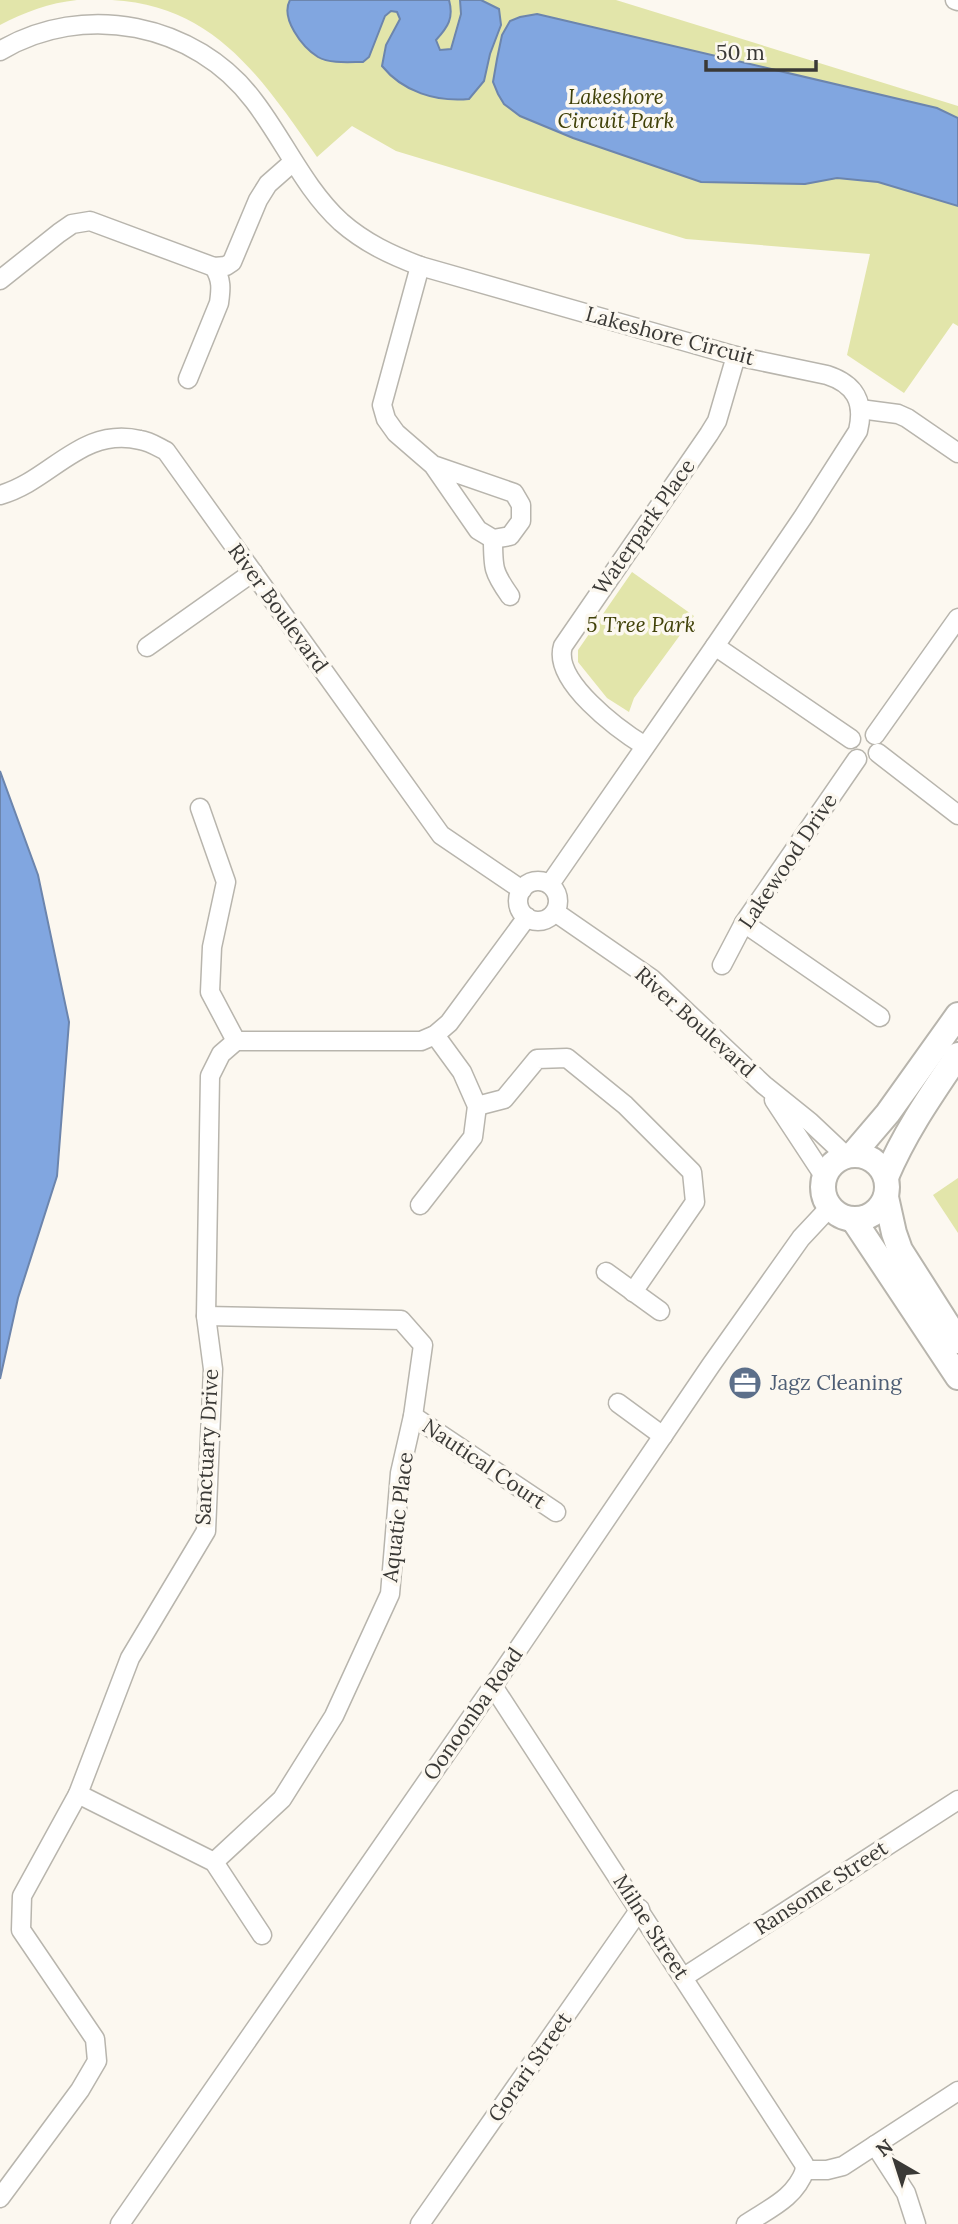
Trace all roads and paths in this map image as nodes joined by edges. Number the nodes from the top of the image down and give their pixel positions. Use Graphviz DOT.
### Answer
graph roads {
  1 [pos="0,51"];
  2 [pos="293,162"];
  3 [pos="420,266"];
  4 [pos="214,267"];
  5 [pos="0,280"];
  6 [pos="736,356"];
  7 [pos="188,379"];
  8 [pos="860,409"];
  9 [pos="958,453"];
  10 [pos="433,465"];
  11 [pos="0,495"];
  12 [pos="493,539"];
  13 [pos="253,572"];
  14 [pos="510,596"];
  15 [pos="958,618"];
  16 [pos="715,646"];
  17 [pos="147,647"];
  18 [pos="875,735"];
  19 [pos="851,739"];
  20 [pos="645,746"];
  21 [pos="878,753"];
  22 [pos="856,759"];
  23 [pos="200,808"];
  24 [pos="958,815"];
  25 [pos="550,884"];
  26 [pos="522,890"];
  27 [pos="555,912"];
  28 [pos="527,918"];
  29 [pos="744,923"];
  30 [pos="722,965"];
  31 [pos="958,1015"];
  32 [pos="880,1017"];
  33 [pos="435,1035"];
  34 [pos="236,1041"];
  35 [pos="958,1055"];
  36 [pos="764,1085"];
  37 [pos="477,1107"];
  38 [pos="849,1155"];
  39 [pos="824,1176"];
  40 [pos="886,1187"];
  41 [pos="420,1205"];
  42 [pos="830,1207"];
  43 [pos="853,1219"];
  44 [pos="607,1272"];
  45 [pos="633,1292"];
  46 [pos="660,1311"];
  47 [pos="206,1316"];
  48 [pos="958,1341"];
  49 [pos="958,1377"];
  50 [pos="618,1403"];
  51 [pos="413,1416"];
  52 [pos="663,1436"];
  53 [pos="556,1512"];
  54 [pos="493,1686"];
  55 [pos="78,1794"];
  56 [pos="958,1800"];
  57 [pos="214,1862"];
  58 [pos="640,1909"];
  59 [pos="262,1935"];
  60 [pos="684,1977"];
  61 [pos="958,2091"];
  62 [pos="875,2145"];
  63 [pos="805,2170"];
  64 [pos="0,2198"];
  65 [pos="120,2224"];
  66 [pos="420,2224"];
  67 [pos="746,2224"];
  68 [pos="916,2224"];
  1 -- 2 [label="street, Lakeshore Circuit"];
  2 -- 3 [label="street, Lakeshore Circuit"];
  2 -- 4 [label="street"];
  3 -- 6 [label="street, Lakeshore Circuit"];
  3 -- 10 [label="street"];
  4 -- 5 [label="street"];
  4 -- 7 [label="street"];
  6 -- 8 [label="street, Lakeshore Circuit"];
  6 -- 20 [label="street, Waterpark Place"];
  8 -- 9 [label="street"];
  8 -- 16 [label="street"];
  10 -- 12 [label="street"];
  10 -- 12 [label="street"];
  11 -- 13 [label="street, River Boulevard"];
  12 -- 14 [label="street"];
  13 -- 17 [label="street"];
  13 -- 26 [label="street, River Boulevard"];
  15 -- 18 [label="street"];
  16 -- 19 [label="street"];
  16 -- 20 [label="street"];
  18 -- 19 [label="street"];
  18 -- 21 [label="street"];
  19 -- 22 [label="street"];
  20 -- 25 [label="street"];
  21 -- 22 [label="street"];
  21 -- 24 [label="street"];
  22 -- 29 [label="street, Lakewood Drive"];
  23 -- 34 [label="street"];
  25 -- 26 [label="street"];
  25 -- 27 [label="street"];
  26 -- 28 [label="street"];
  27 -- 28 [label="street"];
  27 -- 36 [label="street, River Boulevard"];
  28 -- 33 [label="street"];
  29 -- 30 [label="street, Lakewood Drive"];
  29 -- 32 [label="street"];
  31 -- 38 [label="street"];
  33 -- 34 [label="street"];
  33 -- 37 [label="street"];
  34 -- 47 [label="street, Sanctuary Drive"];
  35 -- 40 [label="street"];
  36 -- 38 [label="street, River Boulevard"];
  36 -- 39 [label="street, River Boulevard"];
  37 -- 41 [label="street"];
  37 -- 45 [label="street"];
  38 -- 39 [label="street"];
  38 -- 40 [label="street"];
  39 -- 42 [label="street"];
  40 -- 43 [label="street"];
  40 -- 48 [label="street"];
  42 -- 43 [label="street"];
  42 -- 52 [label="street, Oonoonba Road"];
  43 -- 49 [label="street"];
  44 -- 45 [label="street"];
  45 -- 46 [label="street"];
  47 -- 51 [label="street, Aquatic Place"];
  47 -- 55 [label="street, Sanctuary Drive"];
  50 -- 52 [label="street"];
  51 -- 53 [label="street, Nautical Court"];
  51 -- 57 [label="street, Aquatic Place"];
  52 -- 54 [label="street, Oonoonba Road"];
  54 -- 58 [label="street, Milne Street"];
  54 -- 65 [label="street, Oonoonba Road"];
  55 -- 57 [label="street"];
  55 -- 64 [label="street, Sanctuary Drive"];
  56 -- 60 [label="street, Ransome Street"];
  57 -- 59 [label="street"];
  58 -- 60 [label="street, Milne Street"];
  58 -- 66 [label="street, Gorari Street"];
  60 -- 63 [label="street, Milne Street"];
  61 -- 62 [label="street"];
  62 -- 63 [label="street"];
  62 -- 68 [label="street"];
  63 -- 67 [label="street"];
}
